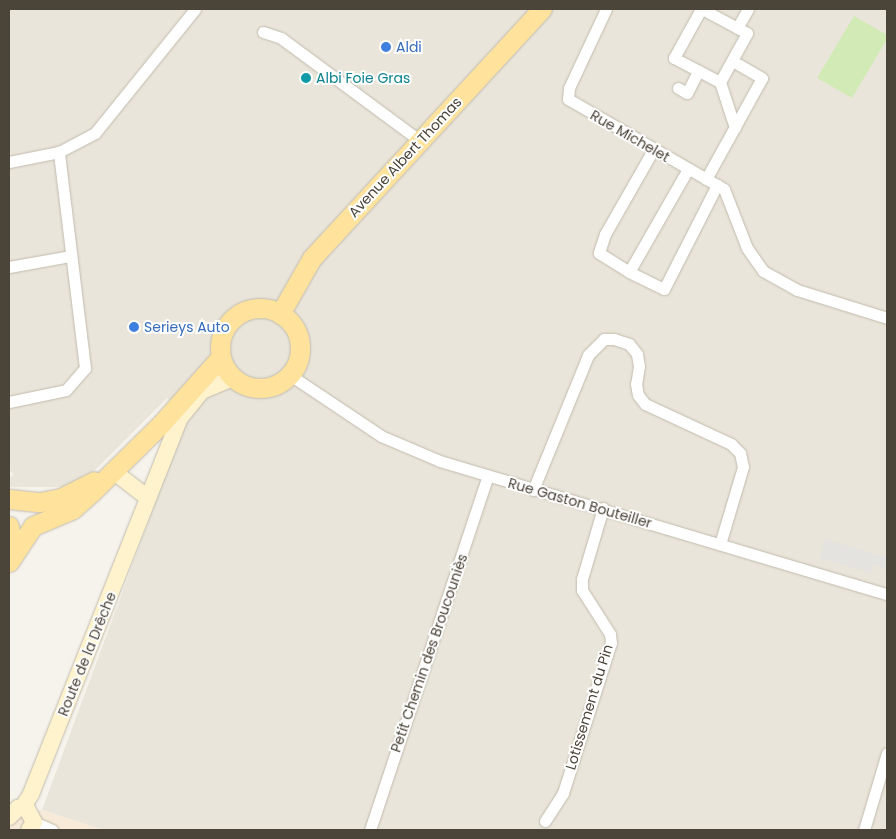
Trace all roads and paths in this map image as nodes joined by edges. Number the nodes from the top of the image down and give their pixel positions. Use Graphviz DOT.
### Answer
graph roads {
  1 [pos="195,9"];
  2 [pos="542,9"];
  3 [pos="606,9"];
  4 [pos="701,9"];
  5 [pos="748,9"];
  6 [pos="737,28"];
  7 [pos="263,32"];
  8 [pos="732,61"];
  9 [pos="698,71"];
  10 [pos="720,82"];
  11 [pos="678,88"];
  12 [pos="735,128"];
  13 [pos="420,140"];
  14 [pos="653,150"];
  15 [pos="59,152"];
  16 [pos="9,162"];
  17 [pos="688,169"];
  18 [pos="712,182"];
  19 [pos="71,256"];
  20 [pos="9,267"];
  21 [pos="629,272"];
  22 [pos="280,314"];
  23 [pos="887,318"];
  24 [pos="221,357"];
  25 [pos="290,375"];
  26 [pos="232,378"];
  27 [pos="9,402"];
  28 [pos="113,471"];
  29 [pos="488,476"];
  30 [pos="533,490"];
  31 [pos="148,498"];
  32 [pos="9,499"];
  33 [pos="604,508"];
  34 [pos="9,526"];
  35 [pos="720,544"];
  36 [pos="9,563"];
  37 [pos="887,594"];
  38 [pos="887,753"];
  39 [pos="15,812"];
  40 [pos="545,820"];
  41 [pos="9,824"];
  42 [pos="31,826"];
  43 [pos="13,830"];
  44 [pos="52,830"];
  45 [pos="370,830"];
  46 [pos="864,830"];
  1 -- 15 [label="street"];
  2 -- 13 [label="main road, Avenue Albert Thomas"];
  3 -- 14 [label="street, Rue Michelet"];
  4 -- 6 [label="street"];
  4 -- 9 [label="street"];
  5 -- 6 [label="street"];
  6 -- 8 [label="street"];
  7 -- 13 [label="street"];
  8 -- 10 [label="street"];
  8 -- 12 [label="street"];
  9 -- 10 [label="street"];
  9 -- 11 [label="street"];
  10 -- 12 [label="street"];
  12 -- 18 [label="street"];
  13 -- 22 [label="main road, Avenue Albert Thomas"];
  14 -- 17 [label="street, Rue Michelet"];
  14 -- 21 [label="street"];
  15 -- 16 [label="street"];
  15 -- 19 [label="street"];
  17 -- 18 [label="street, Rue Michelet"];
  17 -- 21 [label="street"];
  18 -- 21 [label="street"];
  18 -- 23 [label="street, Rue Michelet"];
  19 -- 20 [label="street"];
  19 -- 27 [label="street"];
  22 -- 24 [label="main road"];
  22 -- 25 [label="main road"];
  24 -- 26 [label="main road"];
  24 -- 28 [label="main road"];
  25 -- 26 [label="main road"];
  25 -- 29 [label="street, Rue Gaston Bouteiller"];
  26 -- 31 [label="street, Route de la Drêche"];
  28 -- 31 [label="street"];
  28 -- 32 [label="main road"];
  28 -- 36 [label="main road"];
  29 -- 30 [label="street, Rue Gaston Bouteiller"];
  29 -- 45 [label="street, Petit Chemin des Broucouniès"];
  30 -- 33 [label="street, Rue Gaston Bouteiller"];
  30 -- 35 [label="street"];
  31 -- 39 [label="street, Route de la Drêche"];
  33 -- 35 [label="street, Rue Gaston Bouteiller"];
  33 -- 40 [label="street, Lotissement du Pin"];
  34 -- 36 [label="main road"];
  35 -- 37 [label="street, Rue Gaston Bouteiller"];
  38 -- 46 [label="street"];
  39 -- 42 [label="street"];
  41 -- 43 [label="street"];
  42 -- 44 [label="street"];
}
